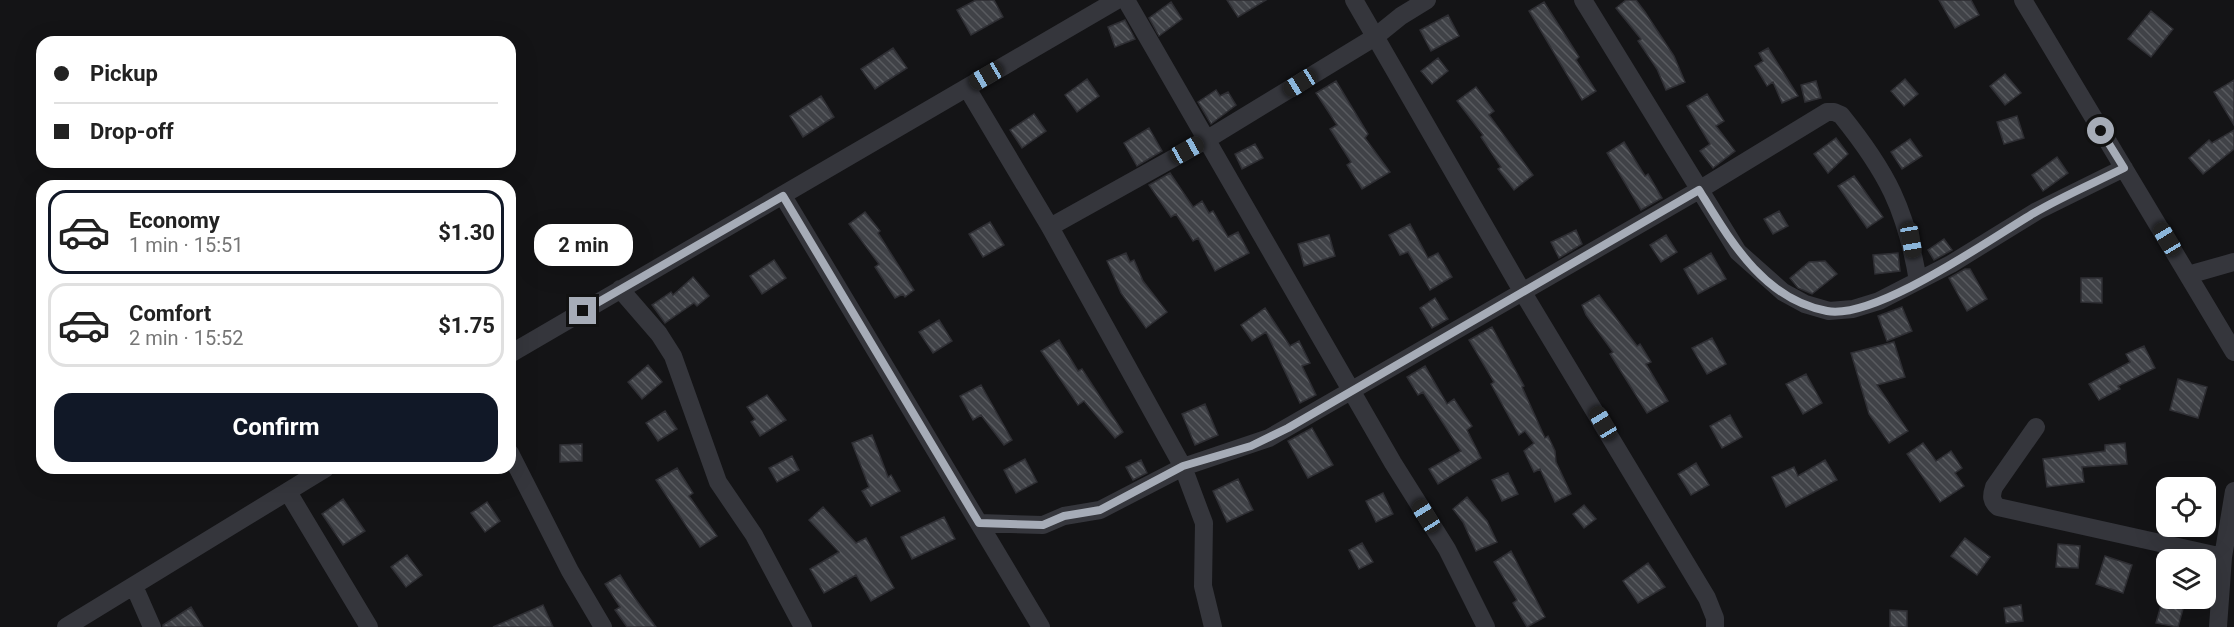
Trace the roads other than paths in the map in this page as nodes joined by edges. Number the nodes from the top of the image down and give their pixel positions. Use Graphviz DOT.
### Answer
graph roads {
  1 [pos="1117,0"];
  2 [pos="1126,0"];
  3 [pos="1354,0"];
  4 [pos="1427,0"];
  5 [pos="1583,0"];
  6 [pos="2023,0"];
  7 [pos="1375,37"];
  8 [pos="968,87"];
  9 [pos="1206,140"];
  10 [pos="2124,168"];
  11 [pos="1699,190"];
  12 [pos="783,196"];
  13 [pos="1050,226"];
  14 [pos="2234,262"];
  15 [pos="2188,275"];
  16 [pos="1918,281"];
  17 [pos="620,289"];
  18 [pos="1522,291"];
  19 [pos="516,350"];
  20 [pos="2234,352"];
  21 [pos="1351,391"];
  22 [pos="2036,427"];
  23 [pos="516,465"];
  24 [pos="1183,466"];
  25 [pos="316,474"];
  26 [pos="2234,491"];
  27 [pos="288,492"];
  28 [pos="979,523"];
  29 [pos="2223,557"];
  30 [pos="134,586"];
  31 [pos="2227,589"];
  32 [pos="66,627"];
  33 [pos="152,627"];
  34 [pos="369,627"];
  35 [pos="603,627"];
  36 [pos="803,627"];
  37 [pos="1041,627"];
  38 [pos="1213,627"];
  39 [pos="1486,627"];
  40 [pos="1715,627"];
  41 [pos="2218,627"];
  1 -- 8 [label="street"];
  2 -- 9 [label="street"];
  3 -- 7 [label="street"];
  4 -- 7 [label="street"];
  5 -- 11 [label="street"];
  6 -- 10 [label="street"];
  7 -- 9 [label="street"];
  7 -- 18 [label="street"];
  8 -- 12 [label="street"];
  8 -- 13 [label="street"];
  9 -- 13 [label="street"];
  9 -- 21 [label="street"];
  10 -- 15 [label="street"];
  10 -- 16 [label="street"];
  11 -- 16 [label="street"];
  11 -- 16 [label="street"];
  11 -- 18 [label="street"];
  12 -- 17 [label="street"];
  12 -- 28 [label="street"];
  13 -- 24 [label="street"];
  14 -- 15 [label="street"];
  15 -- 20 [label="street"];
  17 -- 19 [label="street"];
  17 -- 36 [label="street"];
  18 -- 21 [label="street"];
  18 -- 40 [label="street"];
  21 -- 24 [label="street"];
  21 -- 39 [label="street"];
  22 -- 29 [label="street"];
  23 -- 35 [label="street"];
  24 -- 28 [label="street"];
  24 -- 38 [label="street"];
  25 -- 27 [label="street"];
  26 -- 29 [label="street"];
  27 -- 30 [label="street"];
  27 -- 34 [label="street"];
  28 -- 37 [label="street"];
  29 -- 31 [label="street"];
  30 -- 32 [label="street"];
  30 -- 33 [label="street"];
  31 -- 41 [label="street"];
}
